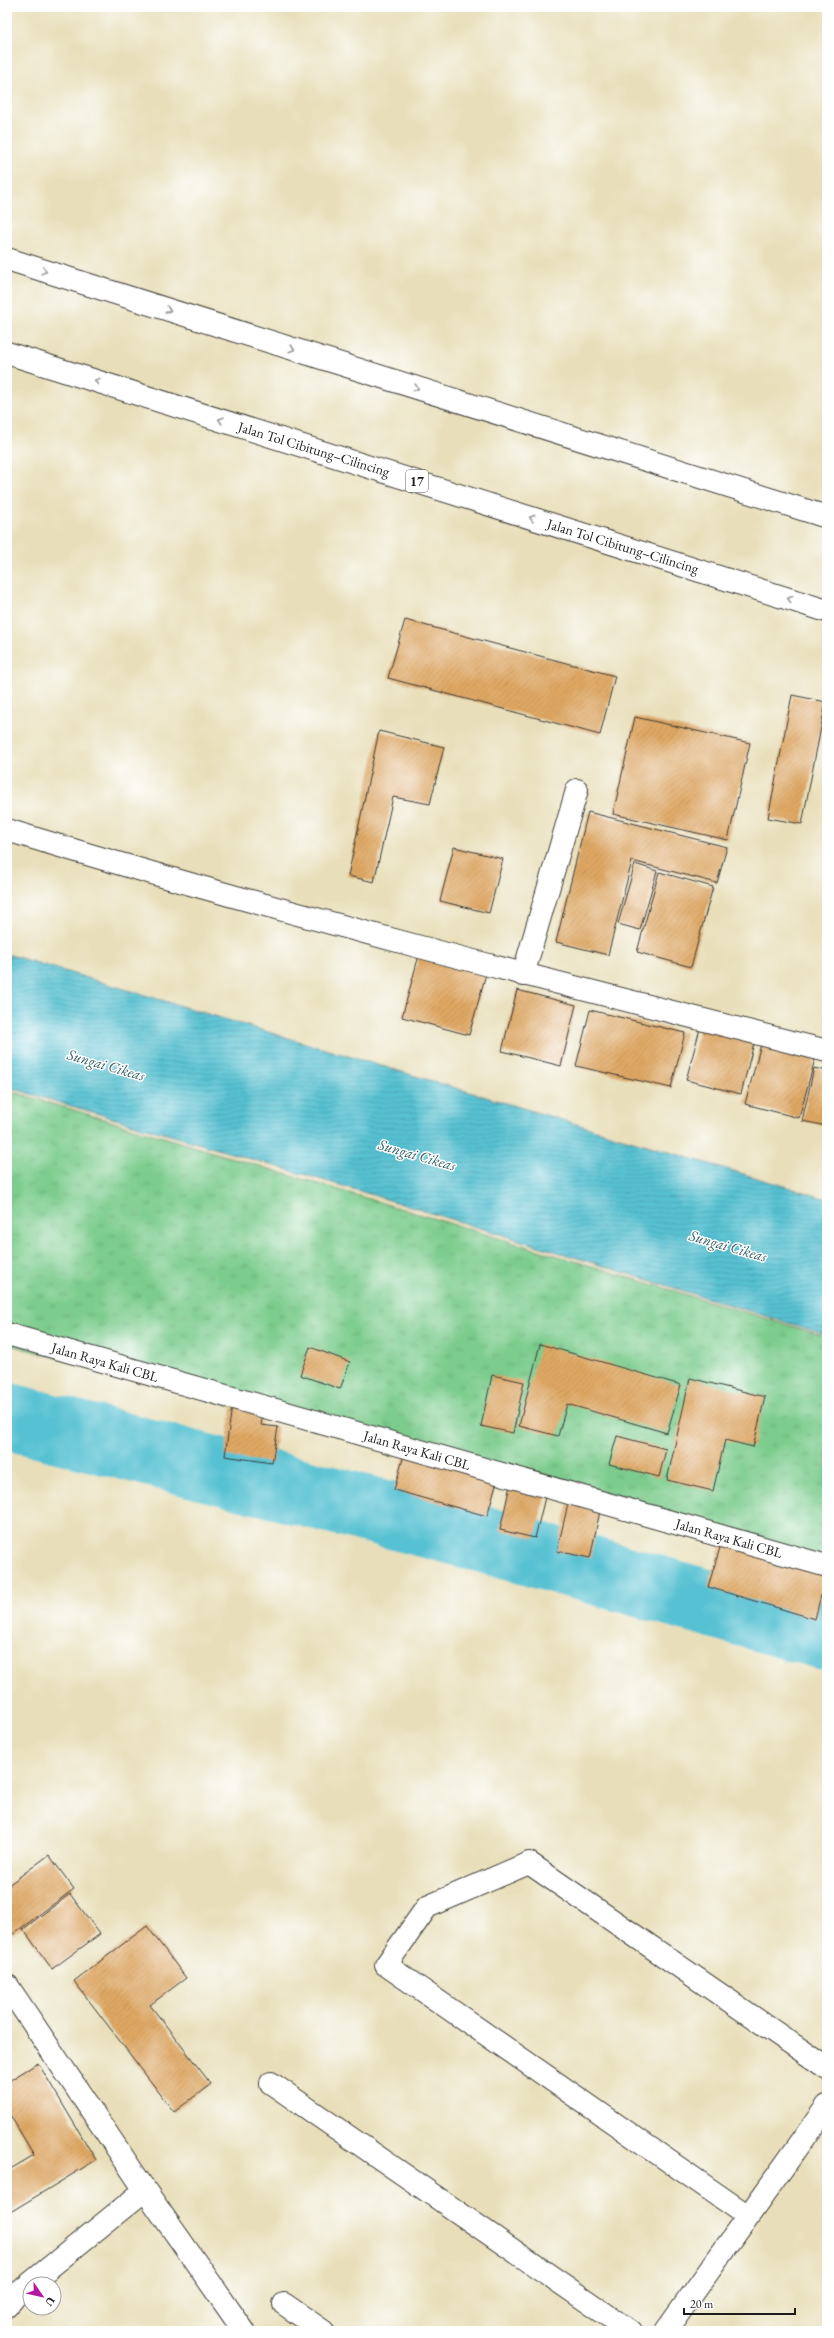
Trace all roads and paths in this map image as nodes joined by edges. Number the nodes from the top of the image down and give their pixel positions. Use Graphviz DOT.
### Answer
graph roads {
  1 [pos="7,259"];
  2 [pos="7,353"];
  3 [pos="827,517"];
  4 [pos="827,611"];
  5 [pos="577,790"];
  6 [pos="7,830"];
  7 [pos="523,975"];
  8 [pos="827,1051"];
  9 [pos="7,1334"];
  10 [pos="827,1566"];
  11 [pos="7,1985"];
  12 [pos="827,2068"];
  13 [pos="271,2083"];
  14 [pos="827,2106"];
  15 [pos="145,2190"];
  16 [pos="748,2216"];
  17 [pos="10,2294"];
  18 [pos="284,2304"];
  19 [pos="244,2331"];
  20 [pos="323,2331"];
  21 [pos="630,2331"];
  22 [pos="666,2331"];
  1 -- 3 [label="main road, one-way"];
  4 -- 2 [label="main road, Jalan Tol Cibitung–Cilincing / 17, one-way"];
  5 -- 7 [label="main road"];
  6 -- 7 [label="main road"];
  7 -- 8 [label="main road"];
  9 -- 10 [label="main road, Jalan Raya Kali CBL"];
  11 -- 15 [label="main road"];
  12 -- 16 [label="main road"];
  13 -- 21 [label="main road"];
  14 -- 16 [label="main road"];
  15 -- 17 [label="main road"];
  15 -- 19 [label="main road"];
  16 -- 22 [label="main road"];
  18 -- 20 [label="main road"];
}
